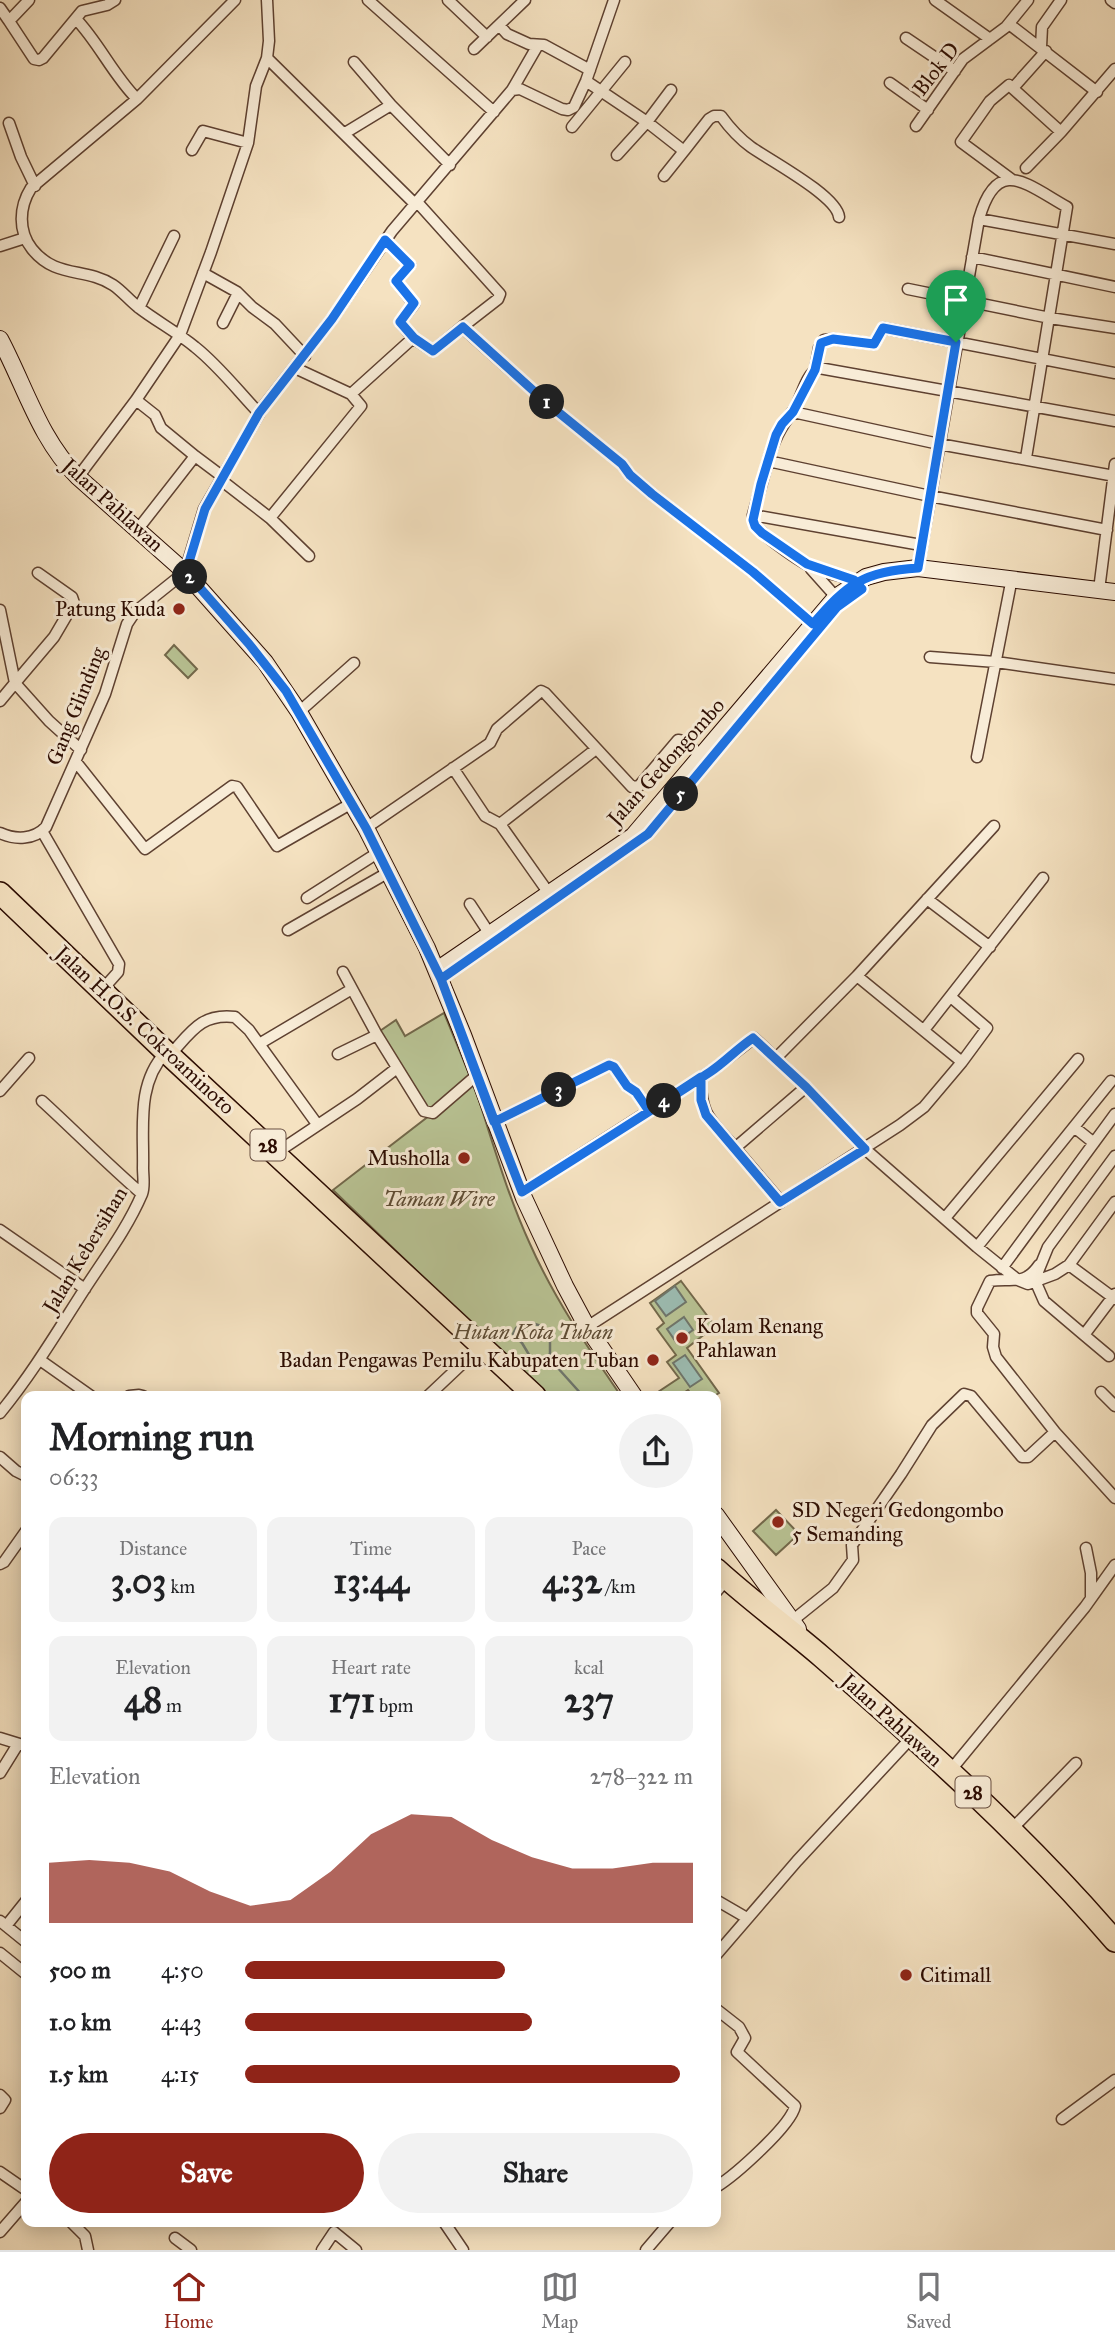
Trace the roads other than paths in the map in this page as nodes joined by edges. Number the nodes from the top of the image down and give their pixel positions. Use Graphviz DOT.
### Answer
graph roads {
  1 [pos="29,0"];
  2 [pos="115,0"];
  3 [pos="235,0"];
  4 [pos="268,0"];
  5 [pos="368,0"];
  6 [pos="448,0"];
  7 [pos="525,0"];
  8 [pos="614,0"];
  9 [pos="935,0"];
  10 [pos="1028,0"];
  11 [pos="1061,0"];
  12 [pos="951,4"];
  13 [pos="0,8"];
  14 [pos="76,19"];
  15 [pos="10,23"];
  16 [pos="1009,24"];
  17 [pos="499,25"];
  18 [pos="0,33"];
  19 [pos="487,37"];
  20 [pos="906,38"];
  21 [pos="990,39"];
  22 [pos="538,45"];
  23 [pos="474,49"];
  24 [pos="1043,49"];
  25 [pos="267,58"];
  26 [pos="354,62"];
  27 [pos="625,62"];
  28 [pos="1115,69"];
  29 [pos="955,71"];
  30 [pos="588,76"];
  31 [pos="890,83"];
  32 [pos="1013,88"];
  33 [pos="512,90"];
  34 [pos="601,90"];
  35 [pos="671,90"];
  36 [pos="1097,92"];
  37 [pos="137,99"];
  38 [pos="391,105"];
  39 [pos="928,110"];
  40 [pos="494,112"];
  41 [pos="647,122"];
  42 [pos="9,123"];
  43 [pos="916,126"];
  44 [pos="572,127"];
  45 [pos="1061,132"];
  46 [pos="345,133"];
  47 [pos="248,143"];
  48 [pos="192,150"];
  49 [pos="684,151"];
  50 [pos="617,155"];
  51 [pos="450,165"];
  52 [pos="1026,168"];
  53 [pos="664,176"];
  54 [pos="1011,179"];
  55 [pos="35,186"];
  56 [pos="417,204"];
  57 [pos="839,217"];
  58 [pos="979,219"];
  59 [pos="1064,235"];
  60 [pos="174,236"];
  61 [pos="24,238"];
  62 [pos="385,240"];
  63 [pos="1115,244"];
  64 [pos="0,246"];
  65 [pos="972,257"];
  66 [pos="203,273"];
  67 [pos="1058,275"];
  68 [pos="1115,287"];
  69 [pos="908,289"];
  70 [pos="239,293"];
  71 [pos="964,299"];
  72 [pos="139,308"];
  73 [pos="1050,318"];
  74 [pos="223,323"];
  75 [pos="463,327"];
  76 [pos="1115,328"];
  77 [pos="180,335"];
  78 [pos="414,338"];
  79 [pos="0,339"];
  80 [pos="956,342"];
  81 [pos="305,356"];
  82 [pos="1042,358"];
  83 [pos="295,368"];
  84 [pos="815,370"];
  85 [pos="1115,373"];
  86 [pos="949,391"];
  87 [pos="351,394"];
  88 [pos="136,400"];
  89 [pos="1033,406"];
  90 [pos="793,412"];
  91 [pos="259,413"];
  92 [pos="1115,421"];
  93 [pos="939,444"];
  94 [pos="195,456"];
  95 [pos="1026,458"];
  96 [pos="768,461"];
  97 [pos="1115,464"];
  98 [pos="1114,476"];
  99 [pos="78,477"];
  100 [pos="222,478"];
  101 [pos="930,496"];
  102 [pos="752,515"];
  103 [pos="270,518"];
  104 [pos="138,529"];
  105 [pos="1107,530"];
  106 [pos="921,545"];
  107 [pos="309,556"];
  108 [pos="807,564"];
  109 [pos="918,568"];
  110 [pos="186,572"];
  111 [pos="38,573"];
  112 [pos="859,586"];
  113 [pos="1010,588"];
  114 [pos="1107,591"];
  115 [pos="836,597"];
  116 [pos="1115,603"];
  117 [pos="0,610"];
  118 [pos="813,624"];
  119 [pos="930,657"];
  120 [pos="996,662"];
  121 [pos="354,663"];
  122 [pos="1115,679"];
  123 [pos="15,683"];
  124 [pos="0,701"];
  125 [pos="299,712"];
  126 [pos="596,749"];
  127 [pos="80,750"];
  128 [pos="702,756"];
  129 [pos="977,757"];
  130 [pos="76,762"];
  131 [pos="453,768"];
  132 [pos="675,795"];
  133 [pos="352,803"];
  134 [pos="500,824"];
  135 [pos="994,826"];
  136 [pos="366,828"];
  137 [pos="42,831"];
  138 [pos="0,833"];
  139 [pos="379,852"];
  140 [pos="389,872"];
  141 [pos="1043,878"];
  142 [pos="548,892"];
  143 [pos="0,893"];
  144 [pos="307,898"];
  145 [pos="927,900"];
  146 [pos="470,904"];
  147 [pos="288,930"];
  148 [pos="489,933"];
  149 [pos="990,947"];
  150 [pos="343,972"];
  151 [pos="439,974"];
  152 [pos="857,976"];
  153 [pos="352,989"];
  154 [pos="102,990"];
  155 [pos="952,998"];
  156 [pos="924,1030"];
  157 [pos="377,1035"];
  158 [pos="259,1044"];
  159 [pos="168,1053"];
  160 [pos="338,1054"];
  161 [pos="29,1058"];
  162 [pos="776,1058"];
  163 [pos="1078,1059"];
  164 [pos="962,1062"];
  165 [pos="397,1068"];
  166 [pos="477,1074"];
  167 [pos="701,1077"];
  168 [pos="1111,1082"];
  169 [pos="806,1087"];
  170 [pos="0,1091"];
  171 [pos="543,1098"];
  172 [pos="42,1101"];
  173 [pos="549,1108"];
  174 [pos="649,1111"];
  175 [pos="1115,1114"];
  176 [pos="494,1122"];
  177 [pos="317,1124"];
  178 [pos="1073,1127"];
  179 [pos="1094,1143"];
  180 [pos="570,1146"];
  181 [pos="735,1148"];
  182 [pos="865,1149"];
  183 [pos="276,1153"];
  184 [pos="1115,1156"];
  185 [pos="577,1157"];
  186 [pos="522,1192"];
  187 [pos="142,1194"];
  188 [pos="780,1202"];
  189 [pos="1115,1202"];
  190 [pos="945,1218"];
  191 [pos="0,1230"];
  192 [pos="977,1247"];
  193 [pos="1040,1265"];
  194 [pos="1069,1265"];
  195 [pos="1002,1268"];
  196 [pos="1018,1280"];
  197 [pos="1037,1281"];
  198 [pos="85,1289"];
  199 [pos="1114,1297"];
  200 [pos="587,1326"];
  201 [pos="1084,1335"];
  202 [pos="482,1345"];
  203 [pos="1109,1356"];
  204 [pos="40,1360"];
  205 [pos="84,1391"];
  206 [pos="433,1391"];
  207 [pos="530,1391"];
  208 [pos="631,1391"];
  209 [pos="1101,1392"];
  210 [pos="1115,1406"];
  211 [pos="0,1413"];
  212 [pos="1055,1432"];
  213 [pos="0,1457"];
  214 [pos="21,1474"];
  215 [pos="1115,1498"];
  216 [pos="721,1522"];
  217 [pos="21,1538"];
  218 [pos="1086,1548"];
  219 [pos="0,1563"];
  220 [pos="1115,1565"];
  221 [pos="721,1582"];
  222 [pos="1091,1598"];
  223 [pos="792,1621"];
  224 [pos="819,1655"];
  225 [pos="912,1737"];
  226 [pos="0,1738"];
  227 [pos="21,1745"];
  228 [pos="21,1746"];
  229 [pos="1076,1763"];
  230 [pos="950,1771"];
  231 [pos="0,1773"];
  232 [pos="1011,1830"];
  233 [pos="721,1903"];
  234 [pos="21,1906"];
  235 [pos="747,1918"];
  236 [pos="3,1924"];
  237 [pos="21,1938"];
  238 [pos="1115,1941"];
  239 [pos="721,1949"];
  240 [pos="0,1952"];
  241 [pos="21,1970"];
  242 [pos="721,2013"];
  243 [pos="1115,2081"];
  244 [pos="0,2095"];
  245 [pos="0,2108"];
  246 [pos="1062,2119"];
  247 [pos="0,2172"];
  248 [pos="721,2183"];
  249 [pos="21,2186"];
  250 [pos="21,2208"];
  251 [pos="76,2227"];
  252 [pos="339,2227"];
  253 [pos="447,2227"];
  254 [pos="666,2227"];
  255 [pos="0,2232"];
  256 [pos="175,2238"];
  257 [pos="88,2250"];
  258 [pos="191,2250"];
  259 [pos="323,2250"];
  260 [pos="356,2250"];
  261 [pos="463,2250"];
  262 [pos="646,2250"];
  1 -- 15 [label="street"];
  2 -- 14 [label="street"];
  3 -- 37 [label="street"];
  4 -- 25 [label="street"];
  5 -- 40 [label="street"];
  6 -- 19 [label="street"];
  7 -- 17 [label="street"];
  8 -- 30 [label="street"];
  9 -- 12 [label="street"];
  10 -- 16 [label="street, Blok D"];
  11 -- 24 [label="street"];
  12 -- 21 [label="street"];
  13 -- 15 [label="street"];
  14 -- 15 [label="street"];
  14 -- 37 [label="street"];
  15 -- 18 [label="street"];
  16 -- 21 [label="street, Blok D"];
  16 -- 24 [label="street"];
  17 -- 19 [label="street"];
  17 -- 22 [label="street"];
  19 -- 23 [label="street"];
  20 -- 29 [label="street"];
  21 -- 29 [label="street, Blok D"];
  22 -- 30 [label="street"];
  22 -- 33 [label="street"];
  24 -- 32 [label="street"];
  24 -- 36 [label="street"];
  25 -- 46 [label="street"];
  25 -- 47 [label="street"];
  26 -- 38 [label="street"];
  27 -- 34 [label="street"];
  28 -- 36 [label="street"];
  29 -- 39 [label="street, Blok D"];
  30 -- 33 [label="street"];
  30 -- 34 [label="street"];
  31 -- 39 [label="street"];
  32 -- 45 [label="street"];
  32 -- 54 [label="street"];
  33 -- 40 [label="street"];
  34 -- 41 [label="street"];
  34 -- 44 [label="street"];
  35 -- 41 [label="street"];
  36 -- 45 [label="street"];
  37 -- 55 [label="street"];
  38 -- 46 [label="street"];
  38 -- 51 [label="street"];
  39 -- 43 [label="street, Blok D"];
  40 -- 51 [label="street"];
  41 -- 49 [label="street"];
  41 -- 50 [label="street"];
  42 -- 55 [label="street"];
  45 -- 52 [label="street"];
  46 -- 56 [label="street"];
  47 -- 48 [label="street"];
  47 -- 66 [label="street"];
  49 -- 53 [label="street"];
  49 -- 57 [label="street"];
  51 -- 56 [label="street"];
  54 -- 58 [label="street"];
  54 -- 59 [label="street"];
  55 -- 61 [label="street"];
  56 -- 62 [label="street"];
  56 -- 75 [label="street"];
  58 -- 59 [label="street"];
  58 -- 65 [label="street"];
  59 -- 63 [label="street"];
  59 -- 67 [label="street"];
  60 -- 72 [label="street"];
  61 -- 64 [label="street"];
  61 -- 72 [label="street"];
  62 -- 78 [label="street"];
  62 -- 81 [label="street"];
  65 -- 67 [label="street"];
  65 -- 71 [label="street"];
  66 -- 70 [label="street"];
  66 -- 77 [label="street"];
  67 -- 68 [label="street"];
  67 -- 73 [label="street"];
  69 -- 71 [label="street"];
  70 -- 74 [label="street"];
  70 -- 81 [label="street"];
  71 -- 73 [label="street"];
  71 -- 80 [label="street"];
  72 -- 77 [label="street"];
  73 -- 76 [label="street"];
  73 -- 82 [label="street"];
  75 -- 78 [label="street"];
  75 -- 118 [label="street"];
  77 -- 88 [label="street"];
  77 -- 91 [label="street"];
  78 -- 87 [label="street"];
  79 -- 99 [label="street, Jalan Pahlawan"];
  80 -- 82 [label="street"];
  80 -- 84 [label="street"];
  80 -- 86 [label="street"];
  81 -- 83 [label="street"];
  82 -- 85 [label="street"];
  82 -- 89 [label="street"];
  83 -- 87 [label="street"];
  83 -- 91 [label="street"];
  84 -- 86 [label="street"];
  84 -- 90 [label="street"];
  86 -- 89 [label="street"];
  86 -- 93 [label="street"];
  87 -- 103 [label="street"];
  88 -- 94 [label="street"];
  88 -- 99 [label="street"];
  89 -- 92 [label="street"];
  89 -- 95 [label="street"];
  90 -- 93 [label="street"];
  90 -- 96 [label="street"];
  91 -- 100 [label="street"];
  93 -- 95 [label="street"];
  93 -- 101 [label="street"];
  94 -- 100 [label="street"];
  94 -- 104 [label="street"];
  95 -- 98 [label="street"];
  96 -- 101 [label="street"];
  96 -- 102 [label="street"];
  97 -- 98 [label="street"];
  98 -- 105 [label="street"];
  99 -- 104 [label="street, Jalan Pahlawan"];
  100 -- 103 [label="street"];
  100 -- 110 [label="street"];
  101 -- 105 [label="street"];
  101 -- 106 [label="street"];
  102 -- 106 [label="street"];
  102 -- 108 [label="street"];
  103 -- 107 [label="street"];
  104 -- 110 [label="street, Jalan Pahlawan"];
  105 -- 114 [label="street"];
  106 -- 109 [label="street"];
  108 -- 112 [label="street"];
  108 -- 115 [label="street"];
  109 -- 112 [label="street, Jalan Gedongombo"];
  109 -- 114 [label="street, Jalan Gedongombo"];
  110 -- 125 [label="street, Jalan Pahlawan"];
  110 -- 127 [label="street, Gang Glinding"];
  111 -- 123 [label="street"];
  112 -- 113 [label="street, Jalan Gedongombo"];
  112 -- 115 [label="street, Jalan Gedongombo"];
  112 -- 132 [label="street, Jalan Gedongombo"];
  113 -- 116 [label="street, Jalan Gedongombo"];
  113 -- 120 [label="street"];
  115 -- 118 [label="street, Jalan Gedongombo"];
  117 -- 123 [label="street"];
  118 -- 128 [label="street, Jalan Gedongombo"];
  119 -- 120 [label="street"];
  120 -- 122 [label="street"];
  120 -- 129 [label="street"];
  121 -- 125 [label="street"];
  123 -- 124 [label="street"];
  123 -- 127 [label="street"];
  125 -- 133 [label="street, Jalan Pahlawan"];
  126 -- 128 [label="street"];
  126 -- 131 [label="street"];
  126 -- 134 [label="street"];
  127 -- 130 [label="street, Gang Glinding"];
  128 -- 132 [label="street, Jalan Gedongombo"];
  130 -- 133 [label="street"];
  130 -- 137 [label="street, Gang Glinding"];
  131 -- 134 [label="street"];
  131 -- 136 [label="street"];
  132 -- 142 [label="street, Jalan Gedongombo"];
  132 -- 151 [label="street, Jalan Gedongombo"];
  133 -- 136 [label="street, Jalan Pahlawan"];
  134 -- 142 [label="street"];
  135 -- 145 [label="street"];
  136 -- 139 [label="street, Jalan Pahlawan"];
  137 -- 138 [label="street"];
  137 -- 154 [label="street"];
  139 -- 140 [label="street, Jalan Pahlawan"];
  139 -- 144 [label="street"];
  140 -- 147 [label="street"];
  140 -- 151 [label="street, Jalan Pahlawan"];
  141 -- 149 [label="street"];
  142 -- 148 [label="street, Jalan Gedongombo"];
  143 -- 154 [label="highway, Jalan H.O.S. Cokroaminoto / 28"];
  145 -- 149 [label="street"];
  145 -- 152 [label="street"];
  146 -- 148 [label="street"];
  148 -- 151 [label="street, Jalan Gedongombo"];
  149 -- 155 [label="street"];
  150 -- 153 [label="street"];
  151 -- 166 [label="street, Jalan Pahlawan"];
  152 -- 156 [label="street"];
  152 -- 162 [label="street"];
  153 -- 157 [label="street"];
  153 -- 158 [label="street"];
  154 -- 159 [label="highway, Jalan H.O.S. Cokroaminoto / 28"];
  155 -- 156 [label="street"];
  155 -- 164 [label="street"];
  156 -- 164 [label="street"];
  157 -- 160 [label="street"];
  157 -- 165 [label="street"];
  158 -- 159 [label="street, Jalan Kebersihan"];
  158 -- 177 [label="street, Jalan Kebersihan"];
  159 -- 183 [label="highway, Jalan H.O.S. Cokroaminoto / 28"];
  159 -- 187 [label="street, Jalan Kebersihan"];
  161 -- 170 [label="street"];
  162 -- 167 [label="street"];
  162 -- 169 [label="street"];
  163 -- 190 [label="street"];
  164 -- 182 [label="street"];
  165 -- 166 [label="street"];
  165 -- 177 [label="street"];
  166 -- 176 [label="street, Jalan Pahlawan"];
  167 -- 174 [label="street"];
  167 -- 181 [label="street"];
  168 -- 178 [label="street"];
  169 -- 181 [label="street"];
  169 -- 182 [label="street"];
  171 -- 173 [label="street"];
  171 -- 174 [label="street"];
  171 -- 176 [label="street"];
  172 -- 187 [label="street"];
  174 -- 185 [label="street"];
  175 -- 179 [label="street"];
  176 -- 186 [label="street, Jalan Pahlawan"];
  177 -- 183 [label="street"];
  178 -- 179 [label="street"];
  178 -- 192 [label="street"];
  179 -- 195 [label="street"];
  180 -- 185 [label="street"];
  181 -- 188 [label="street"];
  182 -- 188 [label="street"];
  182 -- 190 [label="street"];
  183 -- 202 [label="highway, Jalan H.O.S. Cokroaminoto / 28"];
  184 -- 193 [label="street"];
  185 -- 186 [label="street"];
  186 -- 200 [label="street, Jalan Pahlawan"];
  187 -- 198 [label="street, Jalan Kebersihan"];
  188 -- 200 [label="street"];
  189 -- 194 [label="street"];
  190 -- 192 [label="street"];
  191 -- 198 [label="street"];
  192 -- 195 [label="street"];
  193 -- 196 [label="street"];
  193 -- 197 [label="street"];
  194 -- 197 [label="street"];
  194 -- 199 [label="street"];
  195 -- 196 [label="street"];
  196 -- 197 [label="street"];
  196 -- 212 [label="street"];
  197 -- 201 [label="street"];
  198 -- 204 [label="street, Jalan Kebersihan"];
  199 -- 201 [label="street"];
  200 -- 208 [label="street, Jalan Pahlawan"];
  201 -- 203 [label="street"];
  202 -- 206 [label="street"];
  202 -- 207 [label="highway, Jalan H.O.S. Cokroaminoto / 28"];
  204 -- 205 [label="street"];
  204 -- 211 [label="street, Jalan Kebersihan"];
  209 -- 210 [label="street"];
  212 -- 215 [label="street"];
  212 -- 223 [label="street"];
  213 -- 214 [label="street"];
  216 -- 223 [label="street, Jalan Pahlawan"];
  217 -- 219 [label="street"];
  218 -- 222 [label="street"];
  220 -- 222 [label="street"];
  221 -- 224 [label="highway, 28"];
  222 -- 230 [label="street"];
  223 -- 224 [label="street, Jalan Pahlawan"];
  224 -- 225 [label="highway, Jalan Pahlawan / 28"];
  225 -- 230 [label="highway, Jalan Pahlawan / 28"];
  225 -- 235 [label="street"];
  226 -- 227 [label="street"];
  228 -- 231 [label="street"];
  229 -- 232 [label="street"];
  230 -- 232 [label="highway, Jalan Pahlawan / 28"];
  232 -- 238 [label="highway, Jalan Pahlawan / 28"];
  233 -- 235 [label="street"];
  234 -- 236 [label="street"];
  235 -- 239 [label="street"];
  236 -- 237 [label="street"];
  240 -- 241 [label="street"];
  242 -- 248 [label="street"];
  243 -- 246 [label="street"];
  244 -- 245 [label="street"];
  247 -- 249 [label="street"];
  250 -- 255 [label="street"];
  251 -- 257 [label="street"];
  252 -- 259 [label="street"];
  252 -- 260 [label="street"];
  253 -- 261 [label="street"];
  254 -- 262 [label="street"];
  256 -- 258 [label="street"];
}
